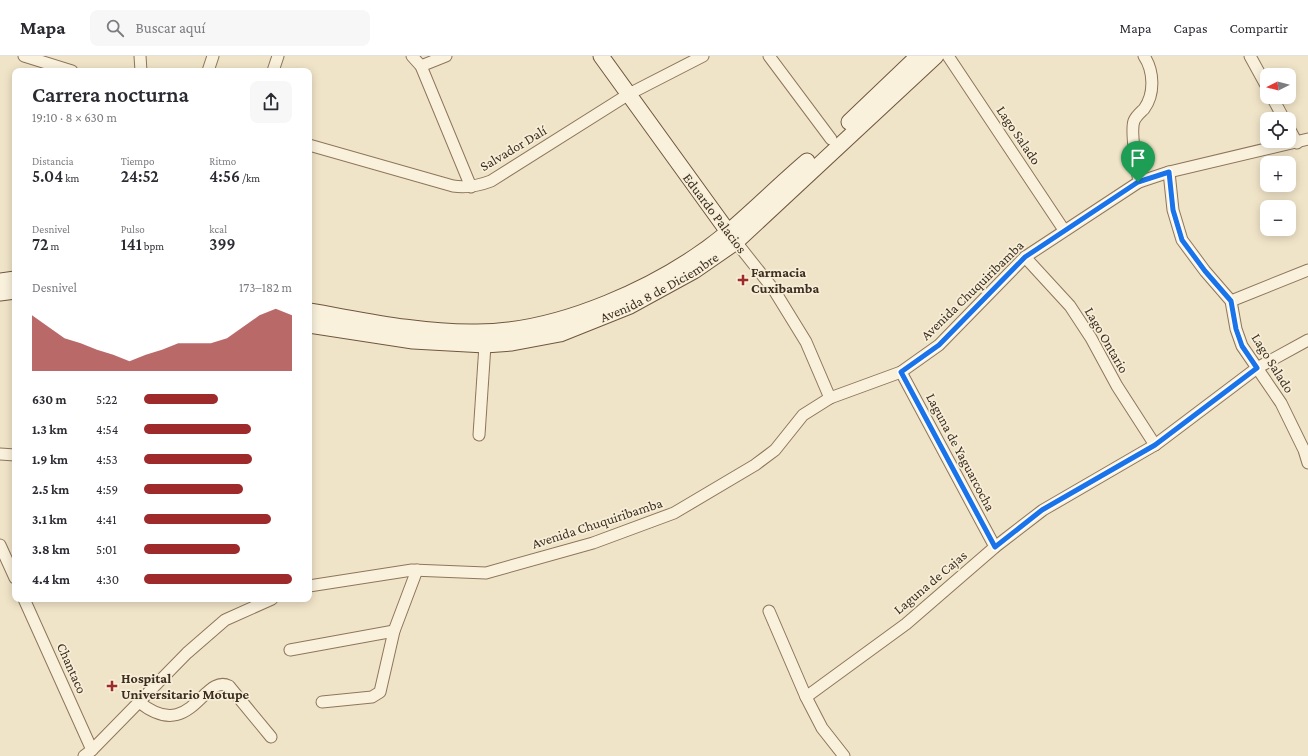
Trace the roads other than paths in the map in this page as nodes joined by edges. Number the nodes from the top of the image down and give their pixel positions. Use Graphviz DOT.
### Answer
graph roads {
  1 [pos="24,56"];
  2 [pos="140,56"];
  3 [pos="213,56"];
  4 [pos="278,56"];
  5 [pos="412,56"];
  6 [pos="446,56"];
  7 [pos="601,56"];
  8 [pos="703,56"];
  9 [pos="769,56"];
  10 [pos="918,56"];
  11 [pos="936,56"];
  12 [pos="948,56"];
  13 [pos="1144,56"];
  14 [pos="1250,56"];
  15 [pos="421,66"];
  16 [pos="62,68"];
  17 [pos="141,68"];
  18 [pos="209,68"];
  19 [pos="274,68"];
  20 [pos="1260,75"];
  21 [pos="629,94"];
  22 [pos="831,139"];
  23 [pos="1308,139"];
  24 [pos="1297,143"];
  25 [pos="312,146"];
  26 [pos="1169,172"];
  27 [pos="1138,182"];
  28 [pos="471,187"];
  29 [pos="1064,230"];
  30 [pos="732,237"];
  31 [pos="1025,257"];
  32 [pos="1308,270"];
  33 [pos="12,279"];
  34 [pos="0,281"];
  35 [pos="12,291"];
  36 [pos="0,293"];
  37 [pos="1231,301"];
  38 [pos="312,312"];
  39 [pos="312,325"];
  40 [pos="1308,340"];
  41 [pos="485,345"];
  42 [pos="1257,368"];
  43 [pos="901,372"];
  44 [pos="830,398"];
  45 [pos="479,435"];
  46 [pos="1155,445"];
  47 [pos="0,454"];
  48 [pos="12,455"];
  49 [pos="1308,464"];
  50 [pos="0,545"];
  51 [pos="995,547"];
  52 [pos="417,570"];
  53 [pos="12,571"];
  54 [pos="312,586"];
  55 [pos="25,602"];
  56 [pos="265,602"];
  57 [pos="770,611"];
  58 [pos="394,631"];
  59 [pos="290,650"];
  60 [pos="806,697"];
  61 [pos="139,702"];
  62 [pos="322,702"];
  63 [pos="271,737"];
  64 [pos="88,753"];
  65 [pos="844,756"];
  1 -- 16 [label="street"];
  2 -- 17 [label="street"];
  3 -- 18 [label="street"];
  4 -- 19 [label="street"];
  5 -- 15 [label="street"];
  6 -- 15 [label="street"];
  7 -- 21 [label="main road, Eduardo Palacios"];
  8 -- 21 [label="street, Salvador Dalí"];
  9 -- 22 [label="street"];
  10 -- 22 [label="main road, Avenida 8 de Diciembre"];
  11 -- 30 [label="main road, Avenida 8 de Diciembre"];
  12 -- 29 [label="street, Lago Salado"];
  13 -- 27 [label="street"];
  14 -- 20 [label="street"];
  15 -- 28 [label="street"];
  21 -- 28 [label="street, Salvador Dalí"];
  21 -- 30 [label="main road, Eduardo Palacios"];
  22 -- 30 [label="main road, Avenida 8 de Diciembre"];
  23 -- 24 [label="street, Avenida Chuquiribamba"];
  24 -- 26 [label="street, Avenida Chuquiribamba"];
  25 -- 28 [label="street, Salvador Dalí"];
  26 -- 27 [label="street, Avenida Chuquiribamba"];
  26 -- 37 [label="street"];
  27 -- 29 [label="street, Avenida Chuquiribamba"];
  29 -- 31 [label="street, Avenida Chuquiribamba"];
  30 -- 38 [label="main road, Avenida 8 de Diciembre"];
  30 -- 41 [label="main road, Avenida 8 de Diciembre"];
  30 -- 44 [label="street, Eduardo Palacios"];
  31 -- 43 [label="street, Avenida Chuquiribamba"];
  31 -- 46 [label="street, Lago Ontario"];
  32 -- 37 [label="street"];
  33 -- 34 [label="main road"];
  35 -- 36 [label="main road"];
  37 -- 42 [label="street, Lago Salado"];
  39 -- 41 [label="main road, Avenida 8 de Diciembre"];
  40 -- 42 [label="street, Laguna de Cajas"];
  41 -- 45 [label="street"];
  42 -- 46 [label="street, Laguna de Cajas"];
  42 -- 49 [label="street, Lago Salado"];
  43 -- 44 [label="street, Avenida Chuquiribamba"];
  43 -- 51 [label="street, Laguna de Yaguarcocha"];
  44 -- 52 [label="street, Avenida Chuquiribamba"];
  46 -- 51 [label="street, Laguna de Cajas"];
  47 -- 48 [label="street"];
  50 -- 53 [label="street"];
  51 -- 60 [label="street, Laguna de Cajas"];
  52 -- 54 [label="street, Avenida Chuquiribamba"];
  52 -- 58 [label="street"];
  55 -- 64 [label="street, Chantaco"];
  56 -- 61 [label="street"];
  57 -- 60 [label="street"];
  58 -- 59 [label="street"];
  58 -- 62 [label="street"];
  60 -- 65 [label="street"];
  61 -- 63 [label="street"];
  61 -- 64 [label="street"];
}
